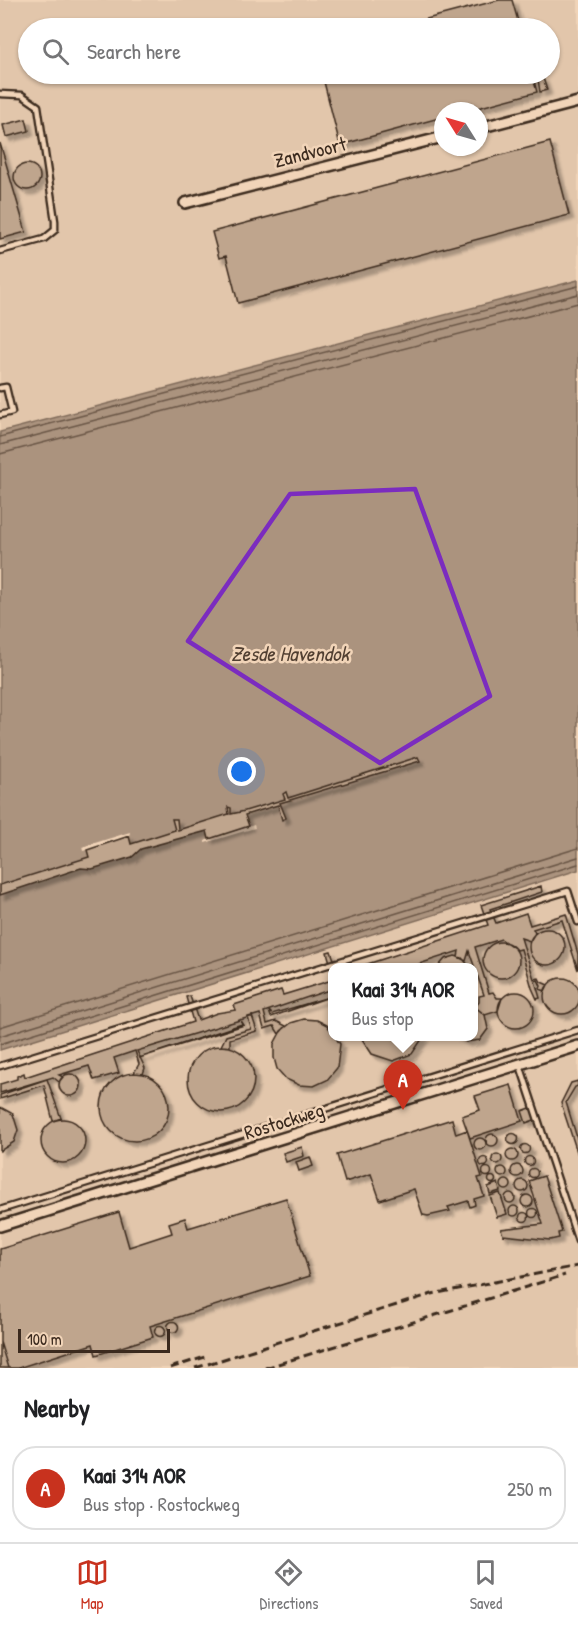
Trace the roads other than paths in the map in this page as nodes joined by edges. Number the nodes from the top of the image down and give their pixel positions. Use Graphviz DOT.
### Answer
graph roads {
  1 [pos="0,94"];
  2 [pos="578,102"];
  3 [pos="488,126"];
  4 [pos="434,139"];
  5 [pos="185,203"];
  6 [pos="0,251"];
  7 [pos="0,388"];
  8 [pos="0,416"];
  9 [pos="578,922"];
  10 [pos="334,963"];
  11 [pos="328,965"];
  12 [pos="578,1030"];
  13 [pos="578,1046"];
  14 [pos="520,1065"];
  15 [pos="0,1066"];
  16 [pos="0,1210"];
  17 [pos="0,1226"];
  18 [pos="578,1241"];
  1 -- 6 [label="lane"];
  2 -- 3 [label="street"];
  4 -- 5 [label="street, Zandvoort"];
  7 -- 8 [label="lane"];
  9 -- 10 [label="lane"];
  11 -- 15 [label="lane"];
  12 -- 16 [label="lane"];
  13 -- 14 [label="street, Rostockweg"];
  14 -- 17 [label="street, Rostockweg"];
  14 -- 18 [label="lane"];
}
